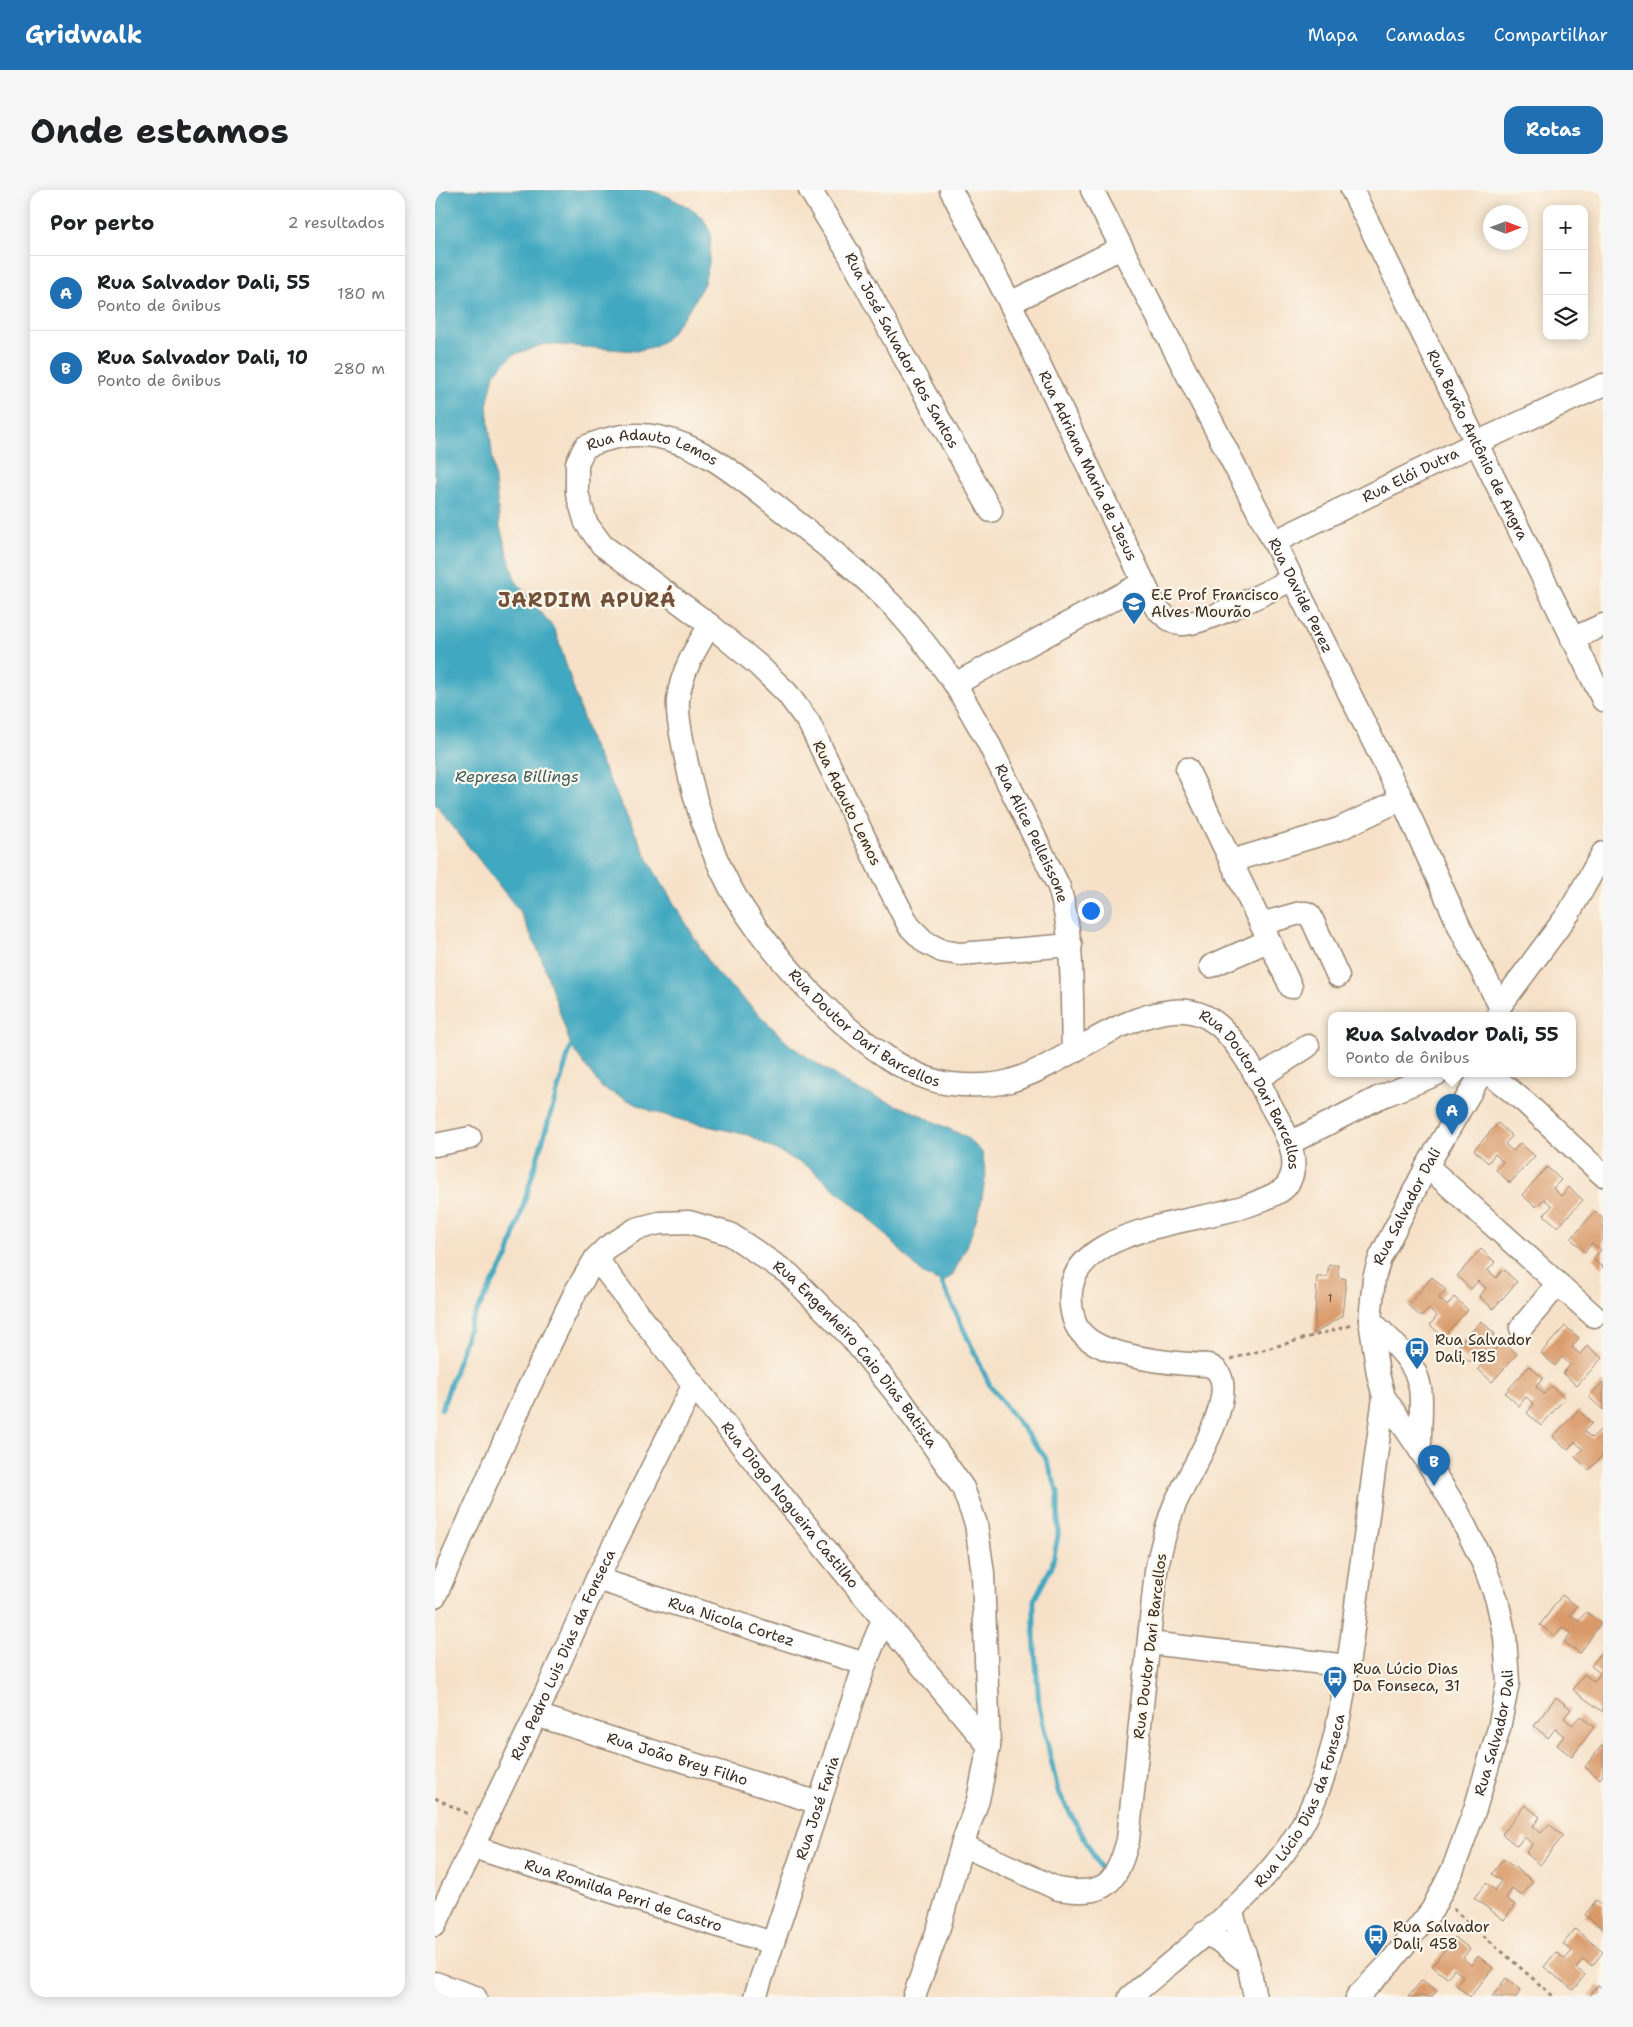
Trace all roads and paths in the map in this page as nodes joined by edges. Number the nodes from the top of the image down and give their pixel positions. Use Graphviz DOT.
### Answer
graph roads {
  1 [pos="810,190"];
  2 [pos="951,190"];
  3 [pos="1092,190"];
  4 [pos="1352,190"];
  5 [pos="1121,248"];
  6 [pos="1010,302"];
  7 [pos="1603,385"];
  8 [pos="1478,442"];
  9 [pos="991,511"];
  10 [pos="1274,542"];
  11 [pos="1291,580"];
  12 [pos="1143,583"];
  13 [pos="710,625"];
  14 [pos="1603,625"];
  15 [pos="1572,639"];
  16 [pos="955,684"];
  17 [pos="1603,700"];
  18 [pos="1187,769"];
  19 [pos="1402,799"];
  20 [pos="1603,853"];
  21 [pos="1231,861"];
  22 [pos="1265,932"];
  23 [pos="1071,945"];
  24 [pos="1211,966"];
  25 [pos="1338,976"];
  26 [pos="1291,987"];
  27 [pos="1499,1011"];
  28 [pos="1308,1046"];
  29 [pos="1073,1052"];
  30 [pos="1430,1077"];
  31 [pos="1479,1077"];
  32 [pos="1494,1077"];
  33 [pos="1257,1079"];
  34 [pos="470,1138"];
  35 [pos="1290,1143"];
  36 [pos="435,1145"];
  37 [pos="1427,1166"];
  38 [pos="1603,1175"];
  39 [pos="596,1258"];
  40 [pos="1558,1284"];
  41 [pos="1594,1316"];
  42 [pos="1370,1320"];
  43 [pos="1521,1328"];
  44 [pos="1408,1361"];
  45 [pos="1209,1365"];
  46 [pos="1378,1374"];
  47 [pos="693,1386"];
  48 [pos="1421,1401"];
  49 [pos="1388,1404"];
  50 [pos="1420,1450"];
  51 [pos="597,1579"];
  52 [pos="435,1596"];
  53 [pos="883,1620"];
  54 [pos="1149,1643"];
  55 [pos="865,1664"];
  56 [pos="1348,1666"];
  57 [pos="536,1715"];
  58 [pos="989,1746"];
  59 [pos="435,1798"];
  60 [pos="819,1803"];
  61 [pos="462,1811"];
  62 [pos="962,1845"];
  63 [pos="473,1847"];
  64 [pos="1439,1898"];
  65 [pos="1231,1910"];
  66 [pos="435,1925"];
  67 [pos="1204,1933"];
  68 [pos="773,1943"];
  69 [pos="1248,1963"];
  70 [pos="435,1983"];
  71 [pos="475,1997"];
  72 [pos="755,1997"];
  73 [pos="914,1997"];
  74 [pos="1130,1997"];
  75 [pos="1255,1997"];
  76 [pos="1357,1997"];
  77 [pos="1555,1997"];
  1 -- 9 [label="street, Rua José Salvador dos Santos"];
  2 -- 6 [label="street, Rua Adriana Maria de Jesus"];
  3 -- 5 [label="street, Rua Davide Perez"];
  4 -- 8 [label="street, Rua Barão Antônio de Angra"];
  5 -- 6 [label="street"];
  5 -- 10 [label="street, Rua Davide Perez"];
  6 -- 12 [label="street, Rua Adriana Maria de Jesus"];
  7 -- 8 [label="street, Rua Elói Dutra"];
  8 -- 10 [label="street, Rua Elói Dutra"];
  8 -- 15 [label="street, Rua Barão Antônio de Angra"];
  10 -- 11 [label="street, Rua Davide Perez"];
  11 -- 12 [label="street, Rua Adriana Maria de Jesus"];
  11 -- 19 [label="street, Rua Davide Perez"];
  12 -- 16 [label="street"];
  13 -- 16 [label="street, Rua Adauto Lemos"];
  13 -- 23 [label="street, Rua Adauto Lemos"];
  13 -- 29 [label="street, Rua Doutor Dari Barcellos"];
  14 -- 15 [label="street"];
  15 -- 17 [label="street, Rua Barão Antônio de Angra"];
  16 -- 23 [label="street, Rua Alice Pelleissone"];
  18 -- 21 [label="street"];
  19 -- 21 [label="street"];
  19 -- 27 [label="street, Rua Davide Perez"];
  20 -- 27 [label="street"];
  21 -- 22 [label="street"];
  22 -- 24 [label="street"];
  22 -- 25 [label="street"];
  22 -- 26 [label="street"];
  23 -- 29 [label="street, Rua Alice Pelleissone"];
  28 -- 33 [label="street"];
  29 -- 33 [label="street, Rua Doutor Dari Barcellos"];
  30 -- 35 [label="street"];
  31 -- 37 [label="street, Rua Salvador Dali"];
  32 -- 38 [label="street"];
  33 -- 35 [label="street, Rua Doutor Dari Barcellos"];
  34 -- 36 [label="street"];
  35 -- 45 [label="street, Rua Doutor Dari Barcellos"];
  37 -- 40 [label="street"];
  37 -- 42 [label="street, Rua Salvador Dali"];
  39 -- 47 [label="street, Rua Diogo Nogueira Castilho"];
  39 -- 52 [label="street, Rua Engenheiro Caio Dias Batista"];
  39 -- 58 [label="street, Rua Engenheiro Caio Dias Batista"];
  40 -- 41 [label="street"];
  40 -- 43 [label="street"];
  42 -- 44 [label="street"];
  42 -- 45 [label="path"];
  42 -- 46 [label="street, Rua Salvador Dali"];
  44 -- 46 [label="street"];
  44 -- 48 [label="street"];
  45 -- 54 [label="street, Rua Doutor Dari Barcellos"];
  46 -- 49 [label="street, Rua Salvador Dali"];
  47 -- 51 [label="street, Rua Pedro Luis Dias da Fonseca"];
  47 -- 53 [label="street, Rua Diogo Nogueira Castilho"];
  48 -- 49 [label="street"];
  48 -- 50 [label="street"];
  49 -- 50 [label="street, Rua Salvador Dali"];
  49 -- 56 [label="street, Rua Lúcio Dias da Fonseca"];
  50 -- 64 [label="street, Rua Salvador Dali"];
  51 -- 55 [label="street, Rua Nicola Cortez"];
  51 -- 57 [label="street, Rua Pedro Luis Dias da Fonseca"];
  53 -- 55 [label="street, Rua José Faria"];
  53 -- 58 [label="street, Rua Diogo Nogueira Castilho"];
  54 -- 56 [label="street"];
  54 -- 62 [label="street, Rua Doutor Dari Barcellos"];
  55 -- 60 [label="street, Rua José Faria"];
  56 -- 65 [label="street, Rua Lúcio Dias da Fonseca"];
  57 -- 60 [label="street, Rua João Brey Filho"];
  57 -- 63 [label="street, Rua Pedro Luis Dias da Fonseca"];
  58 -- 62 [label="street, Rua Engenheiro Caio Dias Batista"];
  59 -- 61 [label="path"];
  60 -- 68 [label="street, Rua José Faria"];
  62 -- 73 [label="street, Rua Engenheiro Caio Dias Batista"];
  63 -- 66 [label="street, Rua Pedro Luis Dias da Fonseca"];
  63 -- 68 [label="street, Rua Romilda Perri de Castro"];
  64 -- 76 [label="street, Rua Salvador Dali"];
  64 -- 77 [label="path"];
  65 -- 67 [label="street, Rua Lúcio Dias da Fonseca"];
  65 -- 69 [label="street"];
  67 -- 69 [label="street"];
  67 -- 74 [label="street, Rua Lúcio Dias da Fonseca"];
  68 -- 72 [label="street, Rua José Faria"];
  69 -- 75 [label="street"];
  70 -- 71 [label="street"];
}
